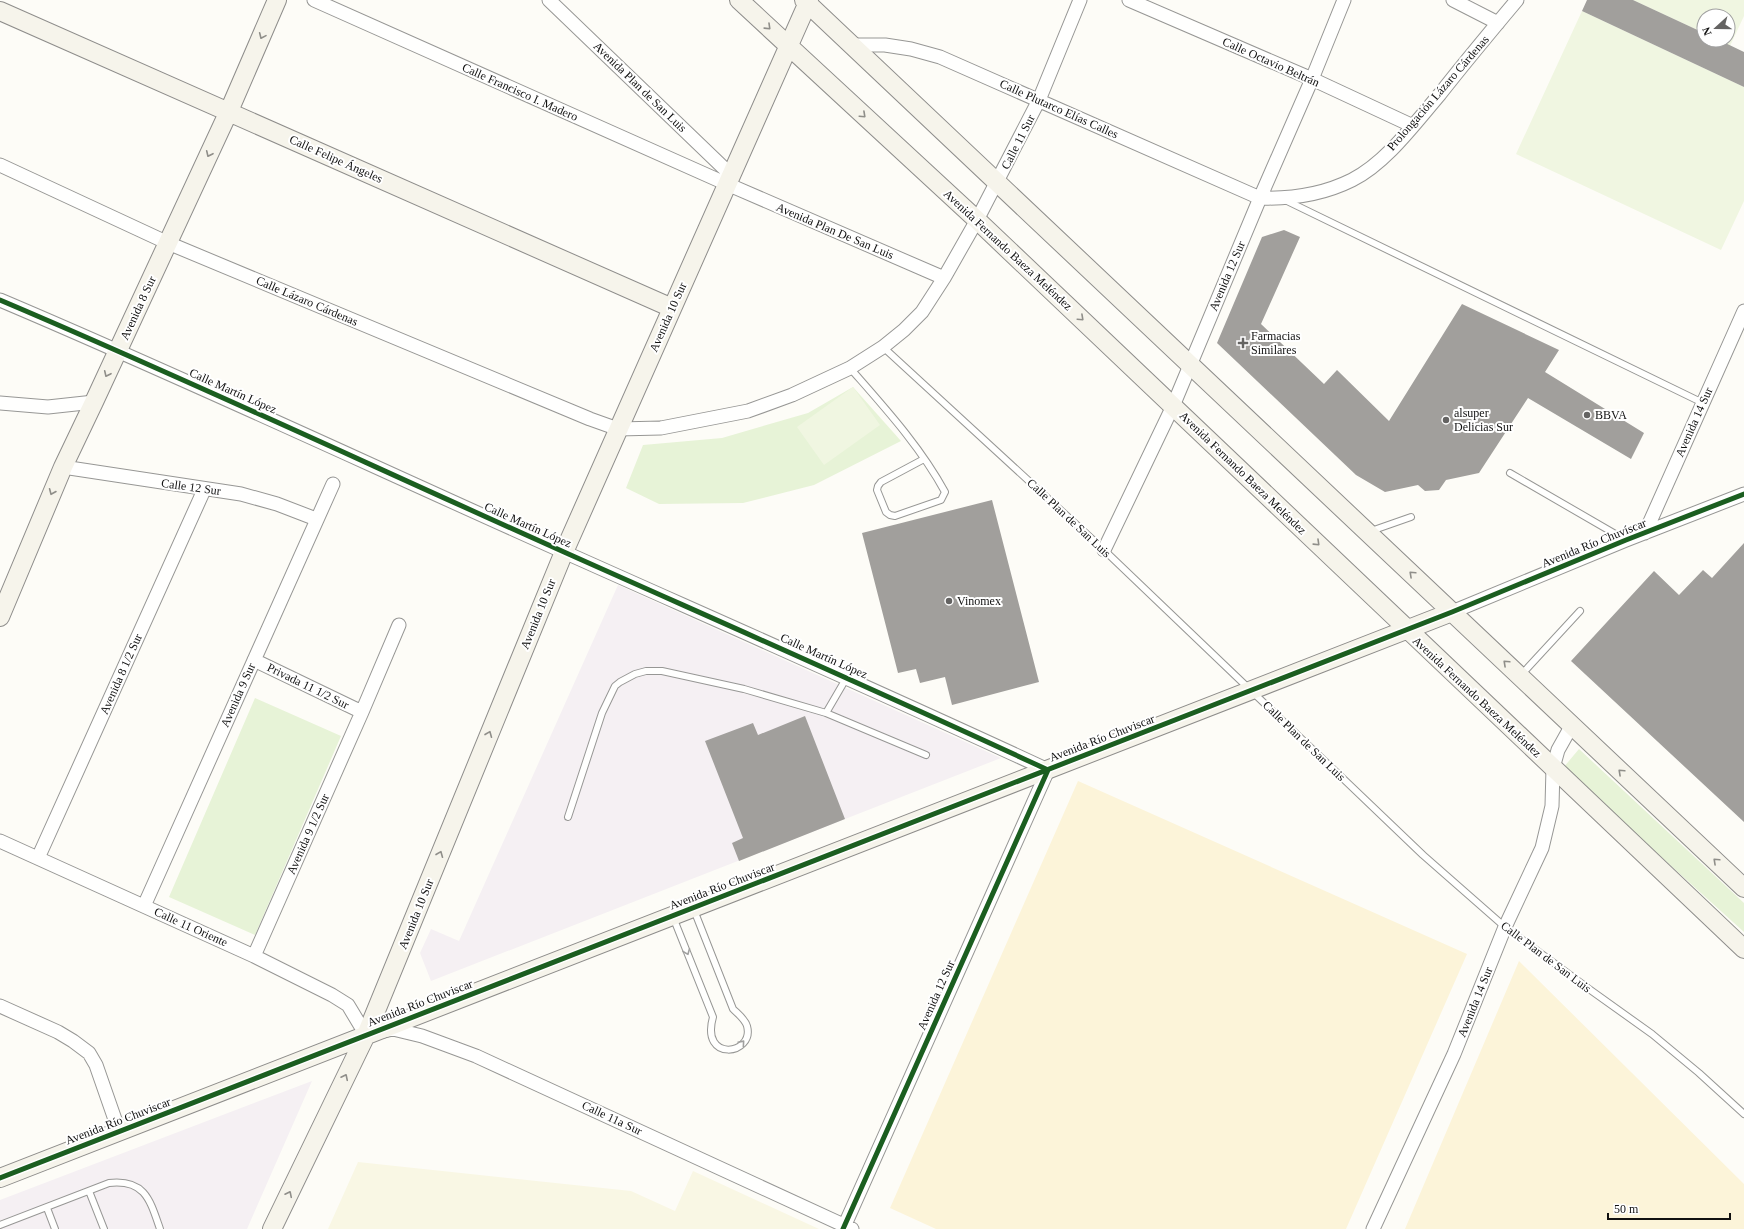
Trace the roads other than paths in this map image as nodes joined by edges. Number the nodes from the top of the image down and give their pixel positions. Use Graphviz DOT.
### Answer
graph roads {
  1 [pos="278,0"];
  2 [pos="314,0"];
  3 [pos="549,0"];
  4 [pos="739,0"];
  5 [pos="1080,0"];
  6 [pos="1129,0"];
  7 [pos="1344,0"];
  8 [pos="1454,0"];
  9 [pos="1517,0"];
  10 [pos="807,1"];
  11 [pos="0,11"];
  12 [pos="1498,23"];
  13 [pos="852,45"];
  14 [pos="788,46"];
  15 [pos="1312,79"];
  16 [pos="1040,100"];
  17 [pos="229,111"];
  18 [pos="1413,126"];
  19 [pos="0,165"];
  20 [pos="729,179"];
  21 [pos="997,182"];
  22 [pos="1260,198"];
  23 [pos="1281,198"];
  24 [pos="977,220"];
  25 [pos="168,242"];
  26 [pos="944,278"];
  27 [pos="0,300"];
  28 [pos="672,308"];
  29 [pos="1744,311"];
  30 [pos="883,347"];
  31 [pos="119,350"];
  32 [pos="1190,364"];
  33 [pos="850,368"];
  34 [pos="94,402"];
  35 [pos="0,403"];
  36 [pos="1703,403"];
  37 [pos="1173,406"];
  38 [pos="618,429"];
  39 [pos="924,459"];
  40 [pos="63,467"];
  41 [pos="1510,473"];
  42 [pos="333,484"];
  43 [pos="204,490"];
  44 [pos="1744,494"];
  45 [pos="1411,517"];
  46 [pos="316,519"];
  47 [pos="1367,532"];
  48 [pos="1645,533"];
  49 [pos="1626,540"];
  50 [pos="1104,550"];
  51 [pos="564,552"];
  52 [pos="1580,611"];
  53 [pos="1452,612"];
  54 [pos="0,617"];
  55 [pos="399,625"];
  56 [pos="1407,630"];
  57 [pos="254,660"];
  58 [pos="1520,676"];
  59 [pos="847,677"];
  60 [pos="1252,690"];
  61 [pos="362,712"];
  62 [pos="826,714"];
  63 [pos="1572,725"];
  64 [pos="926,755"];
  65 [pos="1553,768"];
  66 [pos="1048,770"];
  67 [pos="568,817"];
  68 [pos="0,841"];
  69 [pos="38,858"];
  70 [pos="1744,888"];
  71 [pos="144,906"];
  72 [pos="693,908"];
  73 [pos="673,916"];
  74 [pos="1505,927"];
  75 [pos="1744,949"];
  76 [pos="254,956"];
  77 [pos="0,1006"];
  78 [pos="366,1035"];
  79 [pos="1744,1114"];
  80 [pos="119,1131"];
  81 [pos="0,1178"];
  82 [pos="89,1191"];
  83 [pos="47,1208"];
  84 [pos="0,1225"];
  85 [pos="846,1228"];
  86 [pos="55,1229"];
  87 [pos="104,1229"];
  88 [pos="160,1229"];
  89 [pos="272,1229"];
  90 [pos="1373,1229"];
  1 -- 17 [label="main road, Avenida 8 Sur, one-way"];
  2 -- 20 [label="street, Calle Francisco I. Madero"];
  3 -- 20 [label="street, Avenida Plan de San Luis"];
  4 -- 14 [label="main road, Avenida Fernando Baeza Meléndez, one-way"];
  5 -- 16 [label="street, Calle 11 Sur"];
  6 -- 15 [label="street, Calle Octavio Beltrán"];
  7 -- 15 [label="street, Avenida 12 Sur"];
  8 -- 12 [label="street"];
  9 -- 12 [label="street, Prolongación Lázaro Cárdenas"];
  10 -- 13 [label="main road"];
  10 -- 14 [label="main road, Avenida 10 Sur"];
  11 -- 17 [label="main road, Calle Felipe Ángeles"];
  12 -- 18 [label="street, Prolongación Lázaro Cárdenas"];
  13 -- 16 [label="street, Calle Plutarco Elías Calles"];
  13 -- 21 [label="main road"];
  14 -- 20 [label="main road, Avenida 10 Sur"];
  14 -- 24 [label="main road, Avenida Fernando Baeza Meléndez, one-way"];
  15 -- 18 [label="street, Calle Octavio Beltrán"];
  15 -- 22 [label="street, Avenida 12 Sur"];
  16 -- 21 [label="street, Calle 11 Sur"];
  16 -- 22 [label="street, Calle Plutarco Elías Calles"];
  17 -- 25 [label="main road, Avenida 8 Sur, one-way"];
  17 -- 28 [label="main road, Calle Felipe Ángeles"];
  18 -- 23 [label="street, Prolongación Lázaro Cárdenas"];
  19 -- 25 [label="street, Calle Lázaro Cárdenas"];
  20 -- 26 [label="street, Avenida Plan De San Luis"];
  20 -- 28 [label="main road, Avenida 10 Sur"];
  21 -- 24 [label="street, Calle 11 Sur"];
  21 -- 32 [label="main road"];
  22 -- 23 [label="street, Prolongación Lázaro Cárdenas"];
  22 -- 32 [label="street, Avenida 12 Sur"];
  23 -- 36 [label="lane"];
  24 -- 26 [label="street, Calle 11 Sur"];
  24 -- 37 [label="main road, Avenida Fernando Baeza Meléndez, one-way"];
  25 -- 31 [label="main road, Avenida 8 Sur"];
  25 -- 38 [label="street, Calle Lázaro Cárdenas"];
  26 -- 30 [label="street"];
  27 -- 31 [label="street, Calle Martín López"];
  28 -- 38 [label="main road, Avenida 10 Sur"];
  29 -- 36 [label="street, Avenida 14 Sur"];
  30 -- 33 [label="street"];
  30 -- 50 [label="lane, Calle Plan de San Luis"];
  31 -- 34 [label="main road, Avenida 8 Sur, one-way"];
  31 -- 51 [label="street, Calle Martín López"];
  32 -- 37 [label="street, Avenida 12 Sur"];
  32 -- 47 [label="main road"];
  33 -- 38 [label="street"];
  33 -- 39 [label="lane"];
  34 -- 35 [label="street"];
  34 -- 40 [label="main road, Avenida 8 Sur"];
  36 -- 48 [label="street, Avenida 14 Sur"];
  37 -- 50 [label="street, Avenida 12 Sur"];
  37 -- 56 [label="main road, Avenida Fernando Baeza Meléndez, one-way"];
  38 -- 51 [label="main road, Avenida 10 Sur"];
  39 -- 39 [label="lane"];
  40 -- 43 [label="street, Calle 12 Sur"];
  40 -- 54 [label="main road, Avenida 8 Sur, one-way"];
  41 -- 49 [label="lane"];
  42 -- 46 [label="street, Avenida 9 Sur"];
  43 -- 46 [label="street, Calle 12 Sur"];
  43 -- 69 [label="street, Avenida 8 1/2 Sur"];
  44 -- 48 [label="street, Avenida Río Chuvíscar"];
  45 -- 47 [label="lane"];
  46 -- 57 [label="street, Avenida 9 Sur"];
  53 -- 47 [label="main road, one-way"];
  48 -- 49 [label="street, Avenida Río Chuvíscar"];
  49 -- 53 [label="street, Avenida Río Chuvíscar"];
  50 -- 60 [label="lane, Calle Plan de San Luis"];
  51 -- 59 [label="street, Calle Martín López"];
  78 -- 51 [label="main road, Avenida 10 Sur, one-way"];
  52 -- 58 [label="lane"];
  53 -- 56 [label="main road, Avenida Río Chuviscar"];
  58 -- 53 [label="main road, one-way"];
  55 -- 61 [label="street, Avenida 9 1/2 Sur"];
  56 -- 60 [label="main road, Avenida Río Chuviscar"];
  56 -- 65 [label="main road, Avenida Fernando Baeza Meléndez"];
  57 -- 61 [label="street, Privada 11 1/2 Sur"];
  57 -- 71 [label="street, Avenida 9 Sur"];
  58 -- 63 [label="main road"];
  59 -- 62 [label="lane"];
  59 -- 66 [label="street, Calle Martín López"];
  60 -- 66 [label="main road, Avenida Río Chuviscar"];
  60 -- 74 [label="lane, Calle Plan de San Luis"];
  61 -- 76 [label="street, Avenida 9 1/2 Sur"];
  62 -- 64 [label="lane"];
  62 -- 67 [label="lane"];
  63 -- 65 [label="street, Avenida 14 Sur"];
  70 -- 63 [label="main road, one-way"];
  65 -- 74 [label="street, Avenida 14 Sur"];
  65 -- 75 [label="main road, Avenida Fernando Baeza Meléndez"];
  66 -- 72 [label="main road, Avenida Río Chuviscar"];
  66 -- 85 [label="street, Avenida 12 Sur"];
  68 -- 69 [label="street, Calle 11 Oriente"];
  69 -- 71 [label="street, Calle 11 Oriente"];
  71 -- 76 [label="street, Calle 11 Oriente"];
  72 -- 73 [label="main road, Avenida Río Chuviscar"];
  73 -- 72 [label="lane, one-way"];
  73 -- 78 [label="main road, Avenida Río Chuviscar"];
  74 -- 79 [label="lane, Calle Plan de San Luis"];
  74 -- 90 [label="street, Avenida 14 Sur"];
  76 -- 78 [label="street, Calle 11 Oriente"];
  77 -- 80 [label="street"];
  78 -- 80 [label="main road, Avenida Río Chuviscar"];
  78 -- 85 [label="street, Calle 11a Sur"];
  89 -- 78 [label="main road, Avenida 10 Sur, one-way"];
  80 -- 81 [label="main road, Avenida Río Chuviscar"];
  82 -- 83 [label="lane"];
  82 -- 87 [label="lane"];
  82 -- 88 [label="lane"];
  83 -- 84 [label="lane"];
  83 -- 86 [label="lane"];
}
